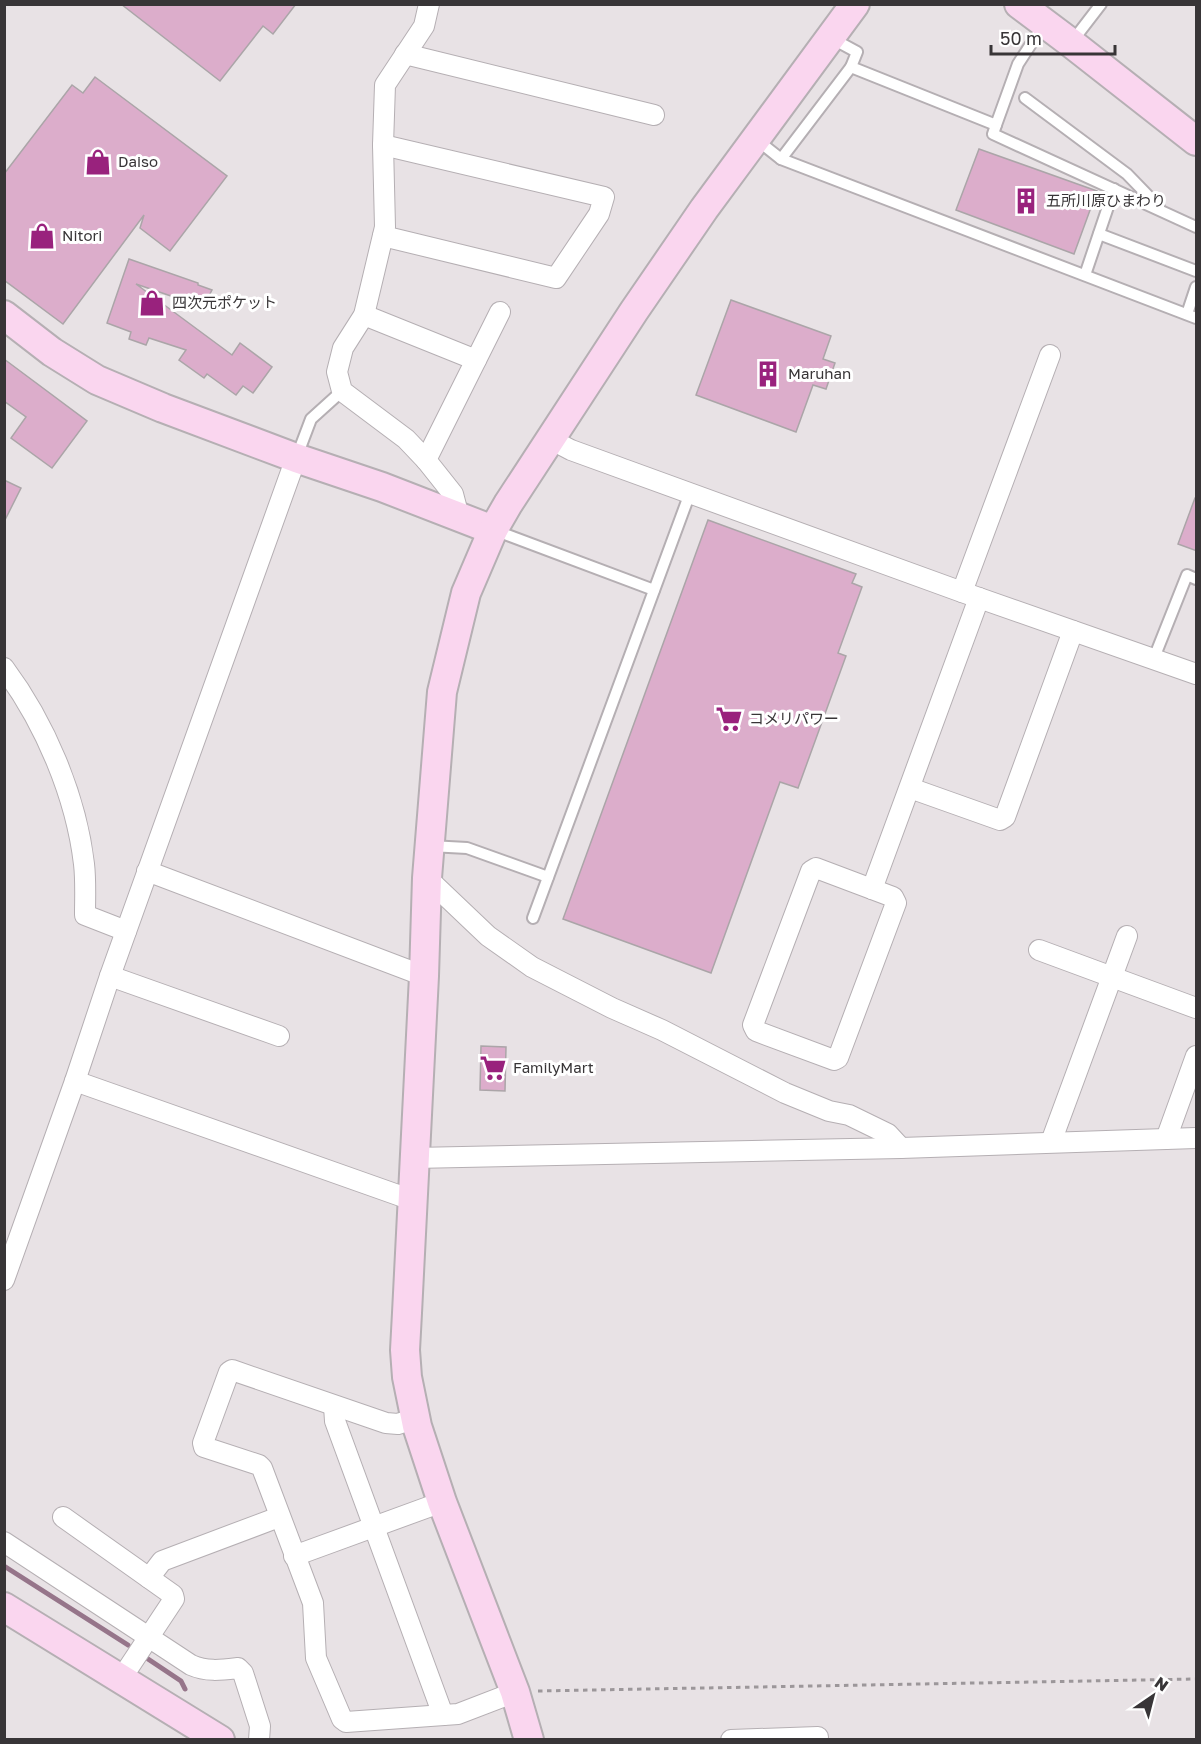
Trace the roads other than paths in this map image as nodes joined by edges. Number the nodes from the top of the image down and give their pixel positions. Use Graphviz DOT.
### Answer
graph roads {
  1 [pos="429,4"];
  2 [pos="855,4"];
  3 [pos="1019,4"];
  4 [pos="1101,4"];
  5 [pos="1044,23"];
  6 [pos="831,38"];
  7 [pos="1071,43"];
  8 [pos="405,54"];
  9 [pos="851,67"];
  10 [pos="1025,98"];
  11 [pos="654,115"];
  12 [pos="996,125"];
  13 [pos="757,140"];
  14 [pos="1197,141"];
  15 [pos="383,145"];
  16 [pos="781,159"];
  17 [pos="1114,189"];
  18 [pos="1165,213"];
  19 [pos="1197,227"];
  20 [pos="1099,234"];
  21 [pos="383,236"];
  22 [pos="1197,271"];
  23 [pos="1084,275"];
  24 [pos="1197,287"];
  25 [pos="500,312"];
  26 [pos="4,315"];
  27 [pos="364,315"];
  28 [pos="1192,316"];
  29 [pos="1050,355"];
  30 [pos="476,360"];
  31 [pos="342,391"];
  32 [pos="550,440"];
  33 [pos="296,458"];
  34 [pos="426,460"];
  35 [pos="690,493"];
  36 [pos="459,517"];
  37 [pos="493,530"];
  38 [pos="1197,579"];
  39 [pos="654,590"];
  40 [pos="971,595"];
  41 [pos="1073,631"];
  42 [pos="1154,658"];
  43 [pos="4,668"];
  44 [pos="1197,674"];
  45 [pos="910,788"];
  46 [pos="429,846"];
  47 [pos="147,871"];
  48 [pos="548,877"];
  49 [pos="427,878"];
  50 [pos="873,890"];
  51 [pos="532,918"];
  52 [pos="126,931"];
  53 [pos="1127,936"];
  54 [pos="1039,950"];
  55 [pos="110,976"];
  56 [pos="424,976"];
  57 [pos="1111,977"];
  58 [pos="1197,1008"];
  59 [pos="279,1036"];
  60 [pos="1197,1056"];
  61 [pos="75,1081"];
  62 [pos="1166,1138"];
  63 [pos="1197,1138"];
  64 [pos="1051,1142"];
  65 [pos="901,1148"];
  66 [pos="414,1158"];
  67 [pos="412,1200"];
  68 [pos="4,1280"];
  69 [pos="334,1406"];
  70 [pos="416,1418"];
  71 [pos="442,1502"];
  72 [pos="63,1517"];
  73 [pos="279,1517"];
  74 [pos="374,1527"];
  75 [pos="4,1542"];
  76 [pos="294,1556"];
  77 [pos="149,1578"];
  78 [pos="4,1607"];
  79 [pos="148,1636"];
  80 [pos="121,1679"];
  81 [pos="515,1692"];
  82 [pos="443,1715"];
  83 [pos="818,1737"];
  84 [pos="765,1739"];
  85 [pos="220,1740"];
  86 [pos="259,1740"];
  87 [pos="529,1740"];
  88 [pos="731,1740"];
  1 -- 8 [label="street"];
  2 -- 6 [label="street"];
  3 -- 5 [label="street"];
  4 -- 7 [label="lane"];
  5 -- 7 [label="street"];
  5 -- 12 [label="lane"];
  6 -- 9 [label="lane"];
  6 -- 13 [label="street"];
  7 -- 14 [label="street"];
  8 -- 11 [label="street"];
  8 -- 15 [label="street"];
  9 -- 12 [label="lane"];
  9 -- 16 [label="lane"];
  10 -- 18 [label="lane"];
  12 -- 17 [label="lane"];
  13 -- 16 [label="lane"];
  13 -- 32 [label="street"];
  15 -- 21 [label="street"];
  15 -- 21 [label="street"];
  16 -- 23 [label="lane"];
  17 -- 18 [label="lane"];
  17 -- 20 [label="lane"];
  18 -- 19 [label="lane"];
  20 -- 22 [label="lane"];
  20 -- 23 [label="lane"];
  21 -- 27 [label="street"];
  23 -- 28 [label="lane"];
  24 -- 28 [label="lane"];
  25 -- 30 [label="street"];
  26 -- 33 [label="street"];
  27 -- 30 [label="street"];
  27 -- 31 [label="street"];
  29 -- 40 [label="street"];
  30 -- 34 [label="street"];
  31 -- 33 [label="lane"];
  31 -- 34 [label="street"];
  32 -- 35 [label="street"];
  32 -- 37 [label="street"];
  33 -- 36 [label="street"];
  33 -- 47 [label="street"];
  34 -- 36 [label="street"];
  35 -- 39 [label="lane"];
  35 -- 40 [label="street"];
  36 -- 37 [label="street"];
  37 -- 39 [label="lane"];
  37 -- 46 [label="street"];
  38 -- 42 [label="lane"];
  39 -- 48 [label="lane"];
  40 -- 41 [label="street"];
  40 -- 45 [label="street"];
  41 -- 42 [label="street"];
  41 -- 45 [label="street"];
  42 -- 44 [label="street"];
  43 -- 52 [label="street"];
  45 -- 50 [label="street"];
  46 -- 48 [label="lane"];
  46 -- 49 [label="street"];
  47 -- 52 [label="street"];
  47 -- 56 [label="street"];
  48 -- 51 [label="lane"];
  49 -- 56 [label="street"];
  49 -- 65 [label="street"];
  50 -- 50 [label="street"];
  52 -- 55 [label="street"];
  53 -- 57 [label="street"];
  54 -- 57 [label="street"];
  55 -- 59 [label="street"];
  55 -- 61 [label="street"];
  56 -- 66 [label="street"];
  57 -- 58 [label="street"];
  57 -- 64 [label="street"];
  60 -- 62 [label="street"];
  61 -- 67 [label="street"];
  61 -- 68 [label="street"];
  62 -- 63 [label="street"];
  62 -- 64 [label="street"];
  64 -- 65 [label="street"];
  65 -- 66 [label="street"];
  66 -- 67 [label="street"];
  67 -- 70 [label="street"];
  69 -- 70 [label="street"];
  69 -- 73 [label="street"];
  69 -- 74 [label="street"];
  70 -- 71 [label="street"];
  71 -- 74 [label="street"];
  71 -- 81 [label="street"];
  72 -- 77 [label="street"];
  73 -- 76 [label="street"];
  73 -- 77 [label="street"];
  74 -- 76 [label="street"];
  74 -- 82 [label="street"];
  75 -- 79 [label="street"];
  76 -- 82 [label="street"];
  77 -- 79 [label="street"];
  78 -- 80 [label="street"];
  79 -- 80 [label="street"];
  79 -- 86 [label="street"];
  80 -- 85 [label="street"];
  81 -- 82 [label="street"];
  81 -- 87 [label="street"];
  83 -- 84 [label="street"];
  84 -- 88 [label="street"];
}
